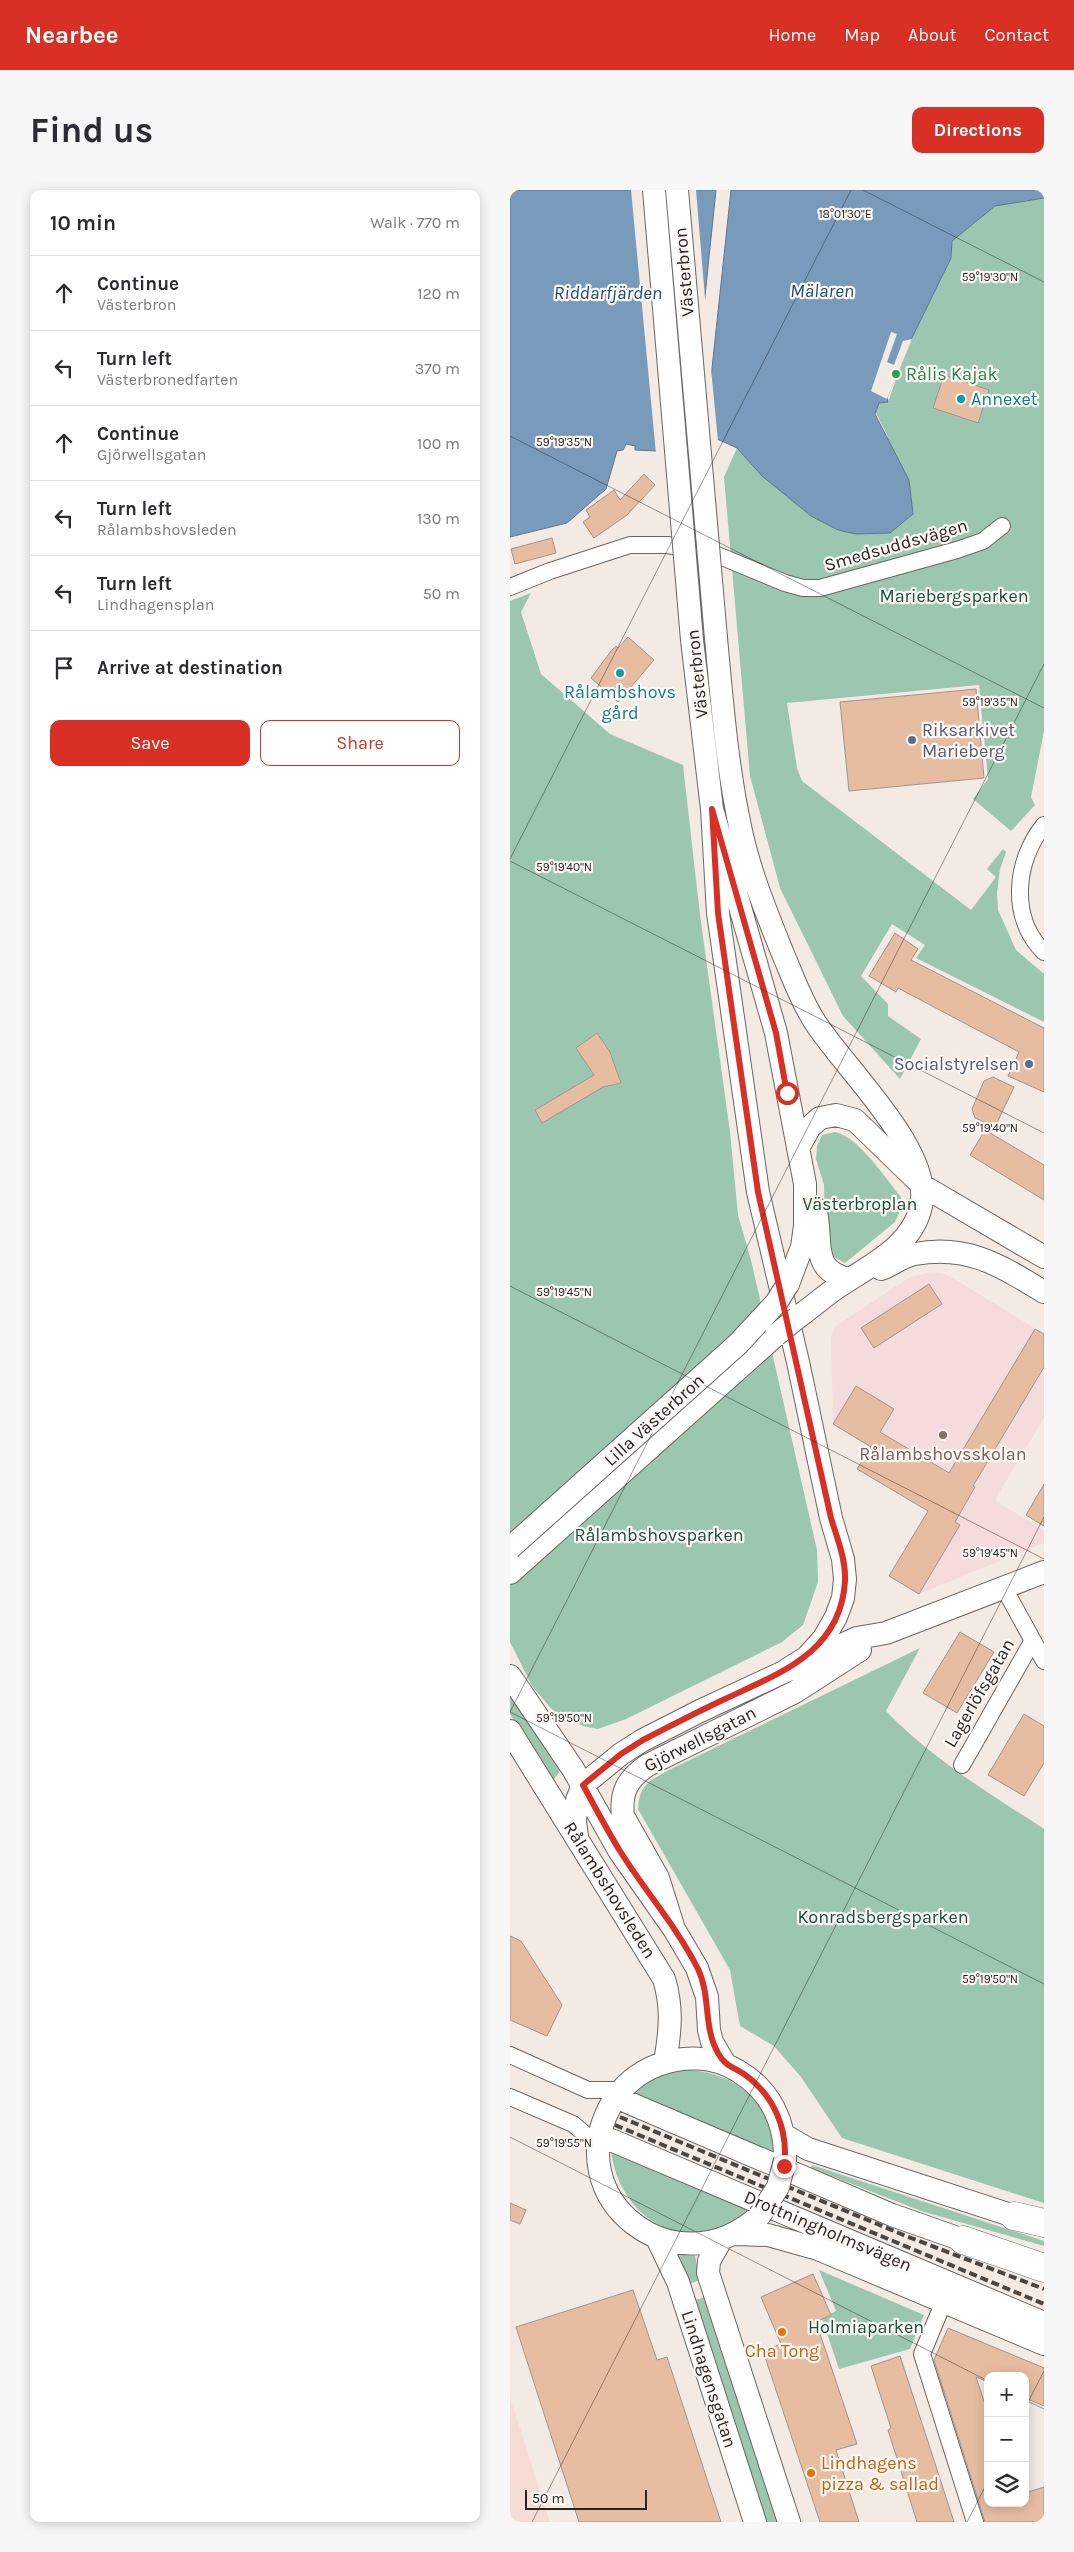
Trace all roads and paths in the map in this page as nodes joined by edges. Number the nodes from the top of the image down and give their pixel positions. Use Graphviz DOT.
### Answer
graph roads {
  1 [pos="654,190"];
  2 [pos="677,190"];
  3 [pos="1002,526"];
  4 [pos="510,587"];
  5 [pos="712,809"];
  6 [pos="1044,825"];
  7 [pos="1044,952"];
  8 [pos="798,1148"];
  9 [pos="805,1184"];
  10 [pos="923,1186"];
  11 [pos="1044,1257"];
  12 [pos="856,1276"];
  13 [pos="1044,1292"];
  14 [pos="510,1548"];
  15 [pos="1044,1572"];
  16 [pos="510,1573"];
  17 [pos="1004,1588"];
  18 [pos="886,1633"];
  19 [pos="1032,1642"];
  20 [pos="1044,1661"];
  21 [pos="785,1671"];
  22 [pos="510,1676"];
  23 [pos="510,1731"];
  24 [pos="962,1765"];
  25 [pos="583,1785"];
  26 [pos="602,1820"];
  27 [pos="577,1837"];
  28 [pos="674,1929"];
  29 [pos="510,2055"];
  30 [pos="665,2062"];
  31 [pos="725,2064"];
  32 [pos="624,2096"];
  33 [pos="510,2097"];
  34 [pos="784,2135"];
  35 [pos="605,2143"];
  36 [pos="1014,2216"];
  37 [pos="1044,2222"];
  38 [pos="1044,2226"];
  39 [pos="728,2237"];
  40 [pos="657,2238"];
  41 [pos="963,2240"];
  42 [pos="1044,2257"];
  43 [pos="1044,2268"];
  44 [pos="944,2301"];
  45 [pos="1044,2323"];
  46 [pos="1044,2344"];
  47 [pos="755,2522"];
  48 [pos="789,2522"];
  49 [pos="975,2522"];
  1 -- 5 [label="main road, Västerbron, bridge"];
  2 -- 10 [label="main road, Västerbron, bridge"];
  3 -- 4 [label="street, Smedsuddsvägen"];
  5 -- 8 [label="main road, Västerbron"];
  5 -- 21 [label="main road"];
  6 -- 7 [label="street"];
  8 -- 9 [label="main road"];
  8 -- 10 [label="main road"];
  9 -- 12 [label="main road"];
  9 -- 14 [label="main road, Lilla Västerbron, bridge"];
  10 -- 11 [label="main road"];
  10 -- 12 [label="main road"];
  12 -- 13 [label="main road"];
  12 -- 16 [label="main road, Lilla Västerbron, bridge"];
  15 -- 17 [label="main road, Gjörwellsgatan"];
  17 -- 18 [label="main road, Gjörwellsgatan"];
  17 -- 19 [label="street, Lagerlöfsgatan"];
  18 -- 21 [label="main road, Gjörwellsgatan"];
  18 -- 28 [label="main road, Gjörwellsgatan"];
  19 -- 20 [label="street, Lagerlöfsgatan"];
  19 -- 24 [label="street, Lagerlöfsgatan"];
  21 -- 25 [label="main road, Gjörwellsgatan"];
  22 -- 25 [label="main road, Rålambshovsleden"];
  23 -- 27 [label="main road, Rålambshovsleden"];
  25 -- 26 [label="main road, Rålambshovsleden"];
  25 -- 27 [label="main road"];
  26 -- 27 [label="main road"];
  26 -- 28 [label="main road, Rålambshovsleden"];
  27 -- 30 [label="main road, Rålambshovsleden"];
  28 -- 31 [label="main road, Rålambshovsleden"];
  29 -- 32 [label="street"];
  30 -- 31 [label="main road"];
  30 -- 32 [label="main road"];
  31 -- 34 [label="main road"];
  32 -- 35 [label="main road"];
  32 -- 41 [label="main road"];
  33 -- 35 [label="street, Drottningholmsvägen"];
  34 -- 36 [label="main road"];
  34 -- 39 [label="main road, bridge"];
  35 -- 40 [label="main road"];
  35 -- 45 [label="main road, Drottningholmsvägen"];
  36 -- 37 [label="highway"];
  36 -- 38 [label="main road"];
  39 -- 40 [label="main road"];
  39 -- 44 [label="main road, Drottningholmsvägen"];
  39 -- 48 [label="main road, Lindhagensgatan"];
  40 -- 47 [label="main road, Lindhagensgatan"];
  41 -- 42 [label="main road"];
  41 -- 43 [label="highway"];
  44 -- 46 [label="main road, Drottningholmsvägen"];
  44 -- 49 [label="street"];
}
